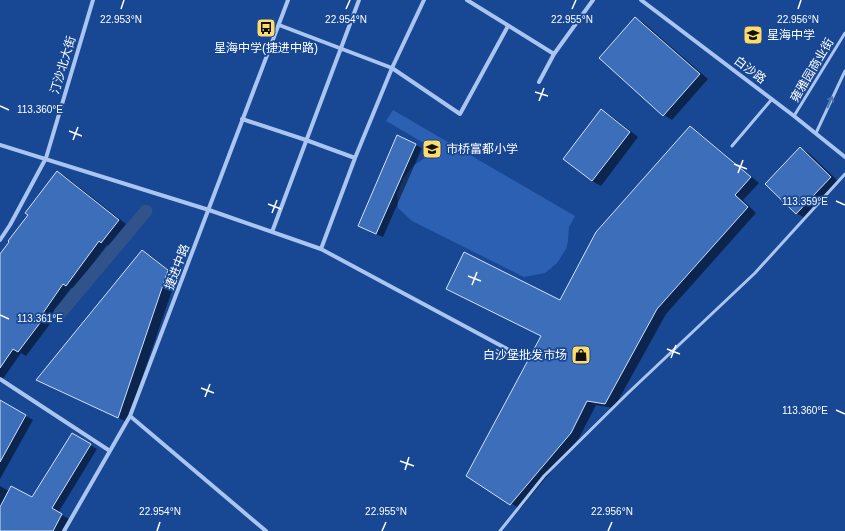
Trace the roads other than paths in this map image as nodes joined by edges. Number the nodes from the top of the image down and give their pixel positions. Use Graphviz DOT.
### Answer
graph roads {
  1 [pos="93,0"];
  2 [pos="288,0"];
  3 [pos="359,0"];
  4 [pos="424,0"];
  5 [pos="467,0"];
  6 [pos="593,0"];
  7 [pos="641,0"];
  8 [pos="279,25"];
  9 [pos="508,26"];
  10 [pos="845,33"];
  11 [pos="341,48"];
  12 [pos="554,54"];
  13 [pos="392,68"];
  14 [pos="845,71"];
  15 [pos="539,82"];
  16 [pos="772,99"];
  17 [pos="794,116"];
  18 [pos="242,119"];
  19 [pos="816,133"];
  20 [pos="306,140"];
  21 [pos="0,145"];
  22 [pos="732,146"];
  23 [pos="845,157"];
  24 [pos="46,158"];
  25 [pos="355,158"];
  26 [pos="845,174"];
  27 [pos="209,210"];
  28 [pos="272,232"];
  29 [pos="0,240"];
  30 [pos="321,249"];
  31 [pos="522,357"];
  32 [pos="0,379"];
  33 [pos="130,416"];
  34 [pos="110,451"];
  35 [pos="64,531"];
  36 [pos="266,531"];
  37 [pos="500,531"];
  1 -- 24 [label="street, 汀沙北大街"];
  2 -- 8 [label="street, 捷进中路"];
  3 -- 11 [label="street"];
  4 -- 13 [label="street"];
  5 -- 9 [label="street"];
  6 -- 12 [label="street"];
  7 -- 16 [label="street, 白沙路"];
  8 -- 11 [label="street"];
  8 -- 18 [label="street, 捷进中路"];
  9 -- 12 [label="street"];
  9 -- 13 [label="street"];
  10 -- 17 [label="lane, 雍雅园商业街"];
  11 -- 13 [label="street"];
  11 -- 20 [label="street"];
  12 -- 15 [label="street"];
  13 -- 25 [label="street"];
  19 -- 14 [label="lane, one-way"];
  16 -- 17 [label="street, 白沙路"];
  16 -- 22 [label="lane"];
  17 -- 19 [label="street, 白沙路"];
  18 -- 20 [label="street"];
  18 -- 27 [label="street, 捷进中路"];
  19 -- 23 [label="street, 白沙路"];
  20 -- 25 [label="street"];
  20 -- 28 [label="street"];
  21 -- 24 [label="street"];
  24 -- 27 [label="street"];
  24 -- 29 [label="street, 汀沙北大街"];
  25 -- 30 [label="street"];
  26 -- 37 [label="lane"];
  27 -- 28 [label="street"];
  27 -- 33 [label="street, 捷进中路"];
  28 -- 30 [label="street"];
  30 -- 31 [label="street"];
  32 -- 34 [label="street"];
  33 -- 34 [label="street, 捷进中路"];
  33 -- 36 [label="street"];
  34 -- 35 [label="street, 捷进中路"];
}
